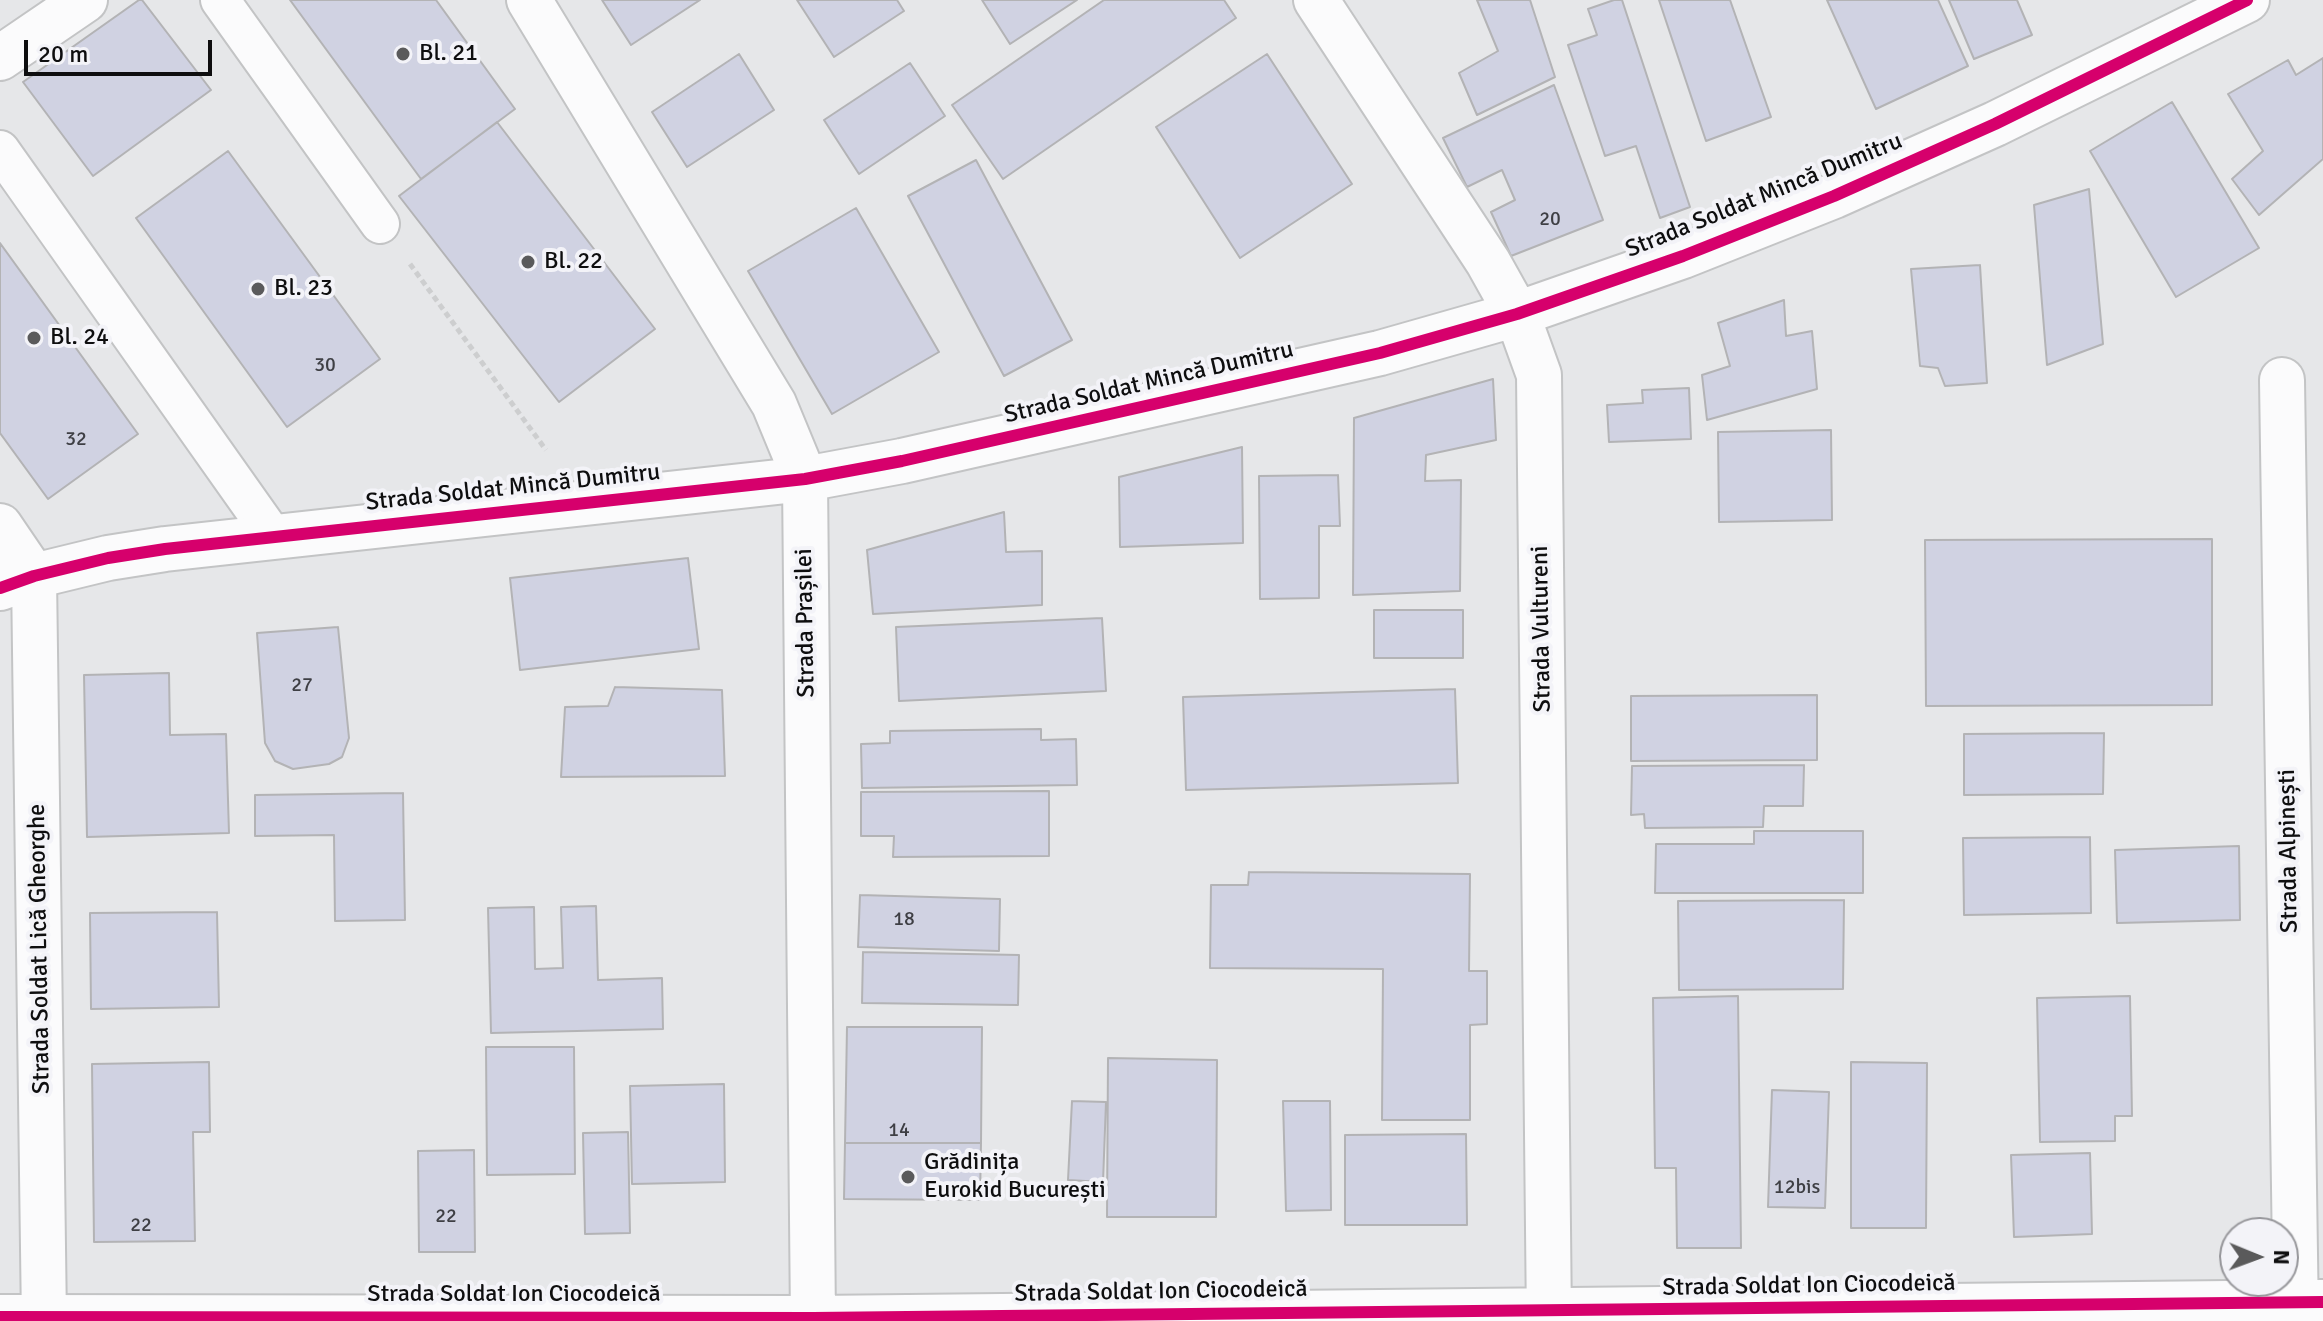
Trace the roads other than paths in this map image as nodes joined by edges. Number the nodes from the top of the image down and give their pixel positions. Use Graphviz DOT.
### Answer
graph roads {
  1 [pos="85,0"];
  2 [pos="220,0"];
  3 [pos="529,0"];
  4 [pos="1316,0"];
  5 [pos="2247,0"];
  6 [pos="0,58"];
  7 [pos="0,150"];
  8 [pos="380,224"];
  9 [pos="1517,314"];
  10 [pos="2282,380"];
  11 [pos="805,479"];
  12 [pos="0,526"];
  13 [pos="273,536"];
  14 [pos="17,582"];
  15 [pos="2305,1309"];
  16 [pos="1549,1316"];
  17 [pos="0,1317"];
  18 [pos="44,1319"];
  19 [pos="813,1319"];
  1 -- 6 [label="street"];
  2 -- 8 [label="lane"];
  3 -- 11 [label="street, Strada Prașilei"];
  4 -- 9 [label="street, Strada Vultureni"];
  5 -- 9 [label="street, Strada Soldat Mincă Dumitru"];
  7 -- 13 [label="lane"];
  9 -- 11 [label="street, Strada Soldat Mincă Dumitru"];
  9 -- 16 [label="street, Strada Vultureni"];
  10 -- 15 [label="street, Strada Alpinești"];
  11 -- 13 [label="street, Strada Soldat Mincă Dumitru"];
  11 -- 19 [label="street, Strada Prașilei"];
  12 -- 14 [label="street"];
  13 -- 14 [label="street, Strada Soldat Mincă Dumitru"];
  14 -- 18 [label="street, Strada Soldat Lică Gheorghe"];
  15 -- 16 [label="street, Strada Soldat Ion Ciocodeică"];
  16 -- 19 [label="street, Strada Soldat Ion Ciocodeică"];
  17 -- 18 [label="street, Strada Soldat Ion Ciocodeică"];
  18 -- 19 [label="street, Strada Soldat Ion Ciocodeică"];
}
